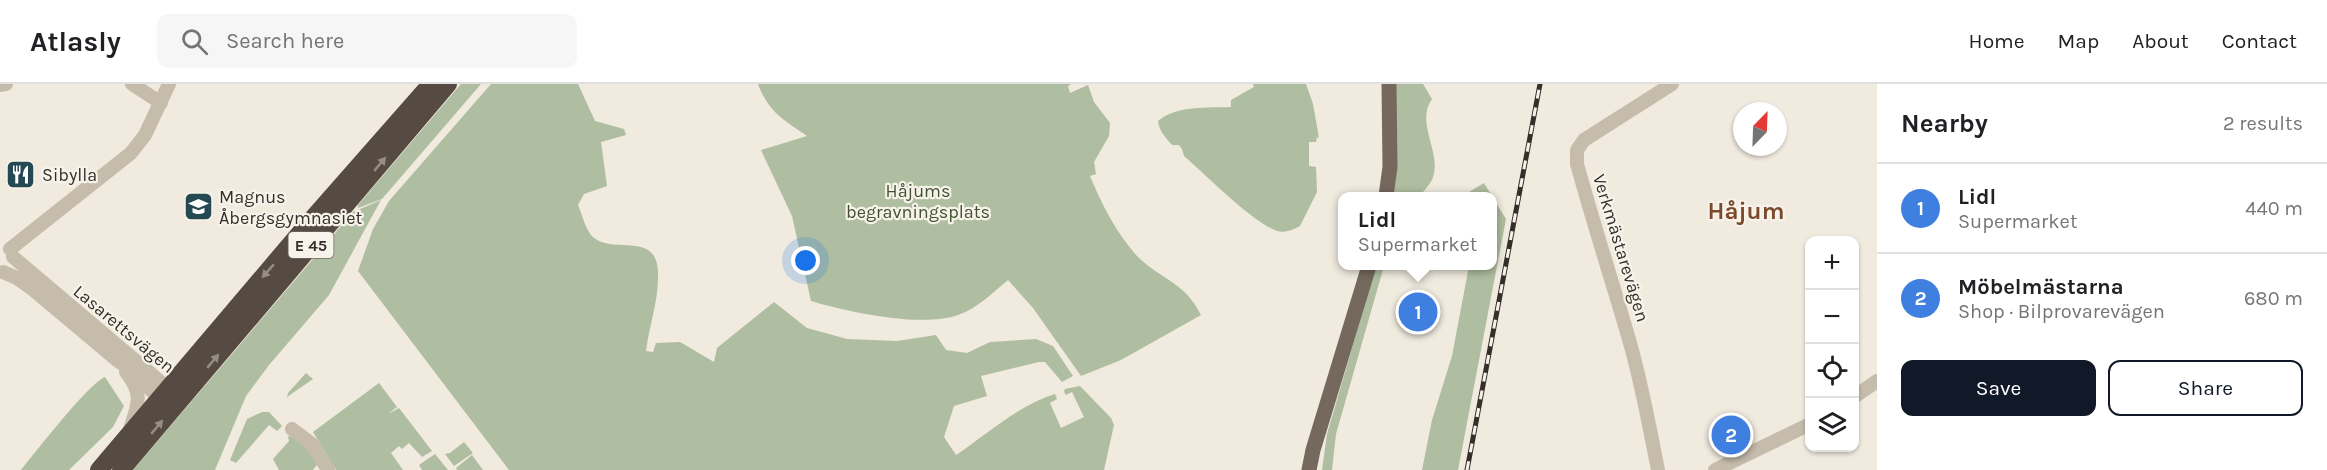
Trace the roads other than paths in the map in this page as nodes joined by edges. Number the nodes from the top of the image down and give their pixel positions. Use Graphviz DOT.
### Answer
graph roads {
  1 [pos="6,84"];
  2 [pos="132,84"];
  3 [pos="169,84"];
  4 [pos="431,84"];
  5 [pos="447,84"];
  6 [pos="1388,84"];
  7 [pos="1672,84"];
  8 [pos="0,86"];
  9 [pos="161,103"];
  10 [pos="1387,192"];
  11 [pos="8,250"];
  12 [pos="1368,270"];
  13 [pos="2,272"];
  14 [pos="118,361"];
  15 [pos="185,368"];
  16 [pos="149,372"];
  17 [pos="1877,381"];
  18 [pos="1859,394"];
  19 [pos="168,398"];
  20 [pos="1805,426"];
  21 [pos="291,429"];
  22 [pos="1319,432"];
  23 [pos="128,435"];
  24 [pos="99,470"];
  25 [pos="121,470"];
  26 [pos="328,470"];
  27 [pos="1309,470"];
  28 [pos="1318,470"];
  29 [pos="1658,470"];
  30 [pos="1715,470"];
  1 -- 8 [label="street"];
  2 -- 9 [label="street"];
  3 -- 9 [label="street"];
  4 -- 15 [label="highway, E 45, one-way"];
  19 -- 5 [label="highway, E 45, one-way"];
  6 -- 10 [label="main road"];
  7 -- 29 [label="street, Verkmästarevägen"];
  9 -- 11 [label="street"];
  11 -- 13 [label="street"];
  11 -- 16 [label="street, Lasarettsvägen"];
  12 -- 22 [label="main road"];
  13 -- 14 [label="street, Lasarettsvägen"];
  14 -- 19 [label="street, Lasarettsvägen"];
  14 -- 23 [label="street"];
  15 -- 16 [label="street"];
  15 -- 19 [label="highway, E 45"];
  16 -- 19 [label="street, Lasarettsvägen"];
  17 -- 18 [label="street"];
  19 -- 23 [label="highway, E 45"];
  25 -- 19 [label="highway, E 45, one-way"];
  20 -- 30 [label="street"];
  21 -- 26 [label="street"];
  22 -- 27 [label="main road"];
  22 -- 28 [label="main road"];
  23 -- 24 [label="highway, E 45"];
}
